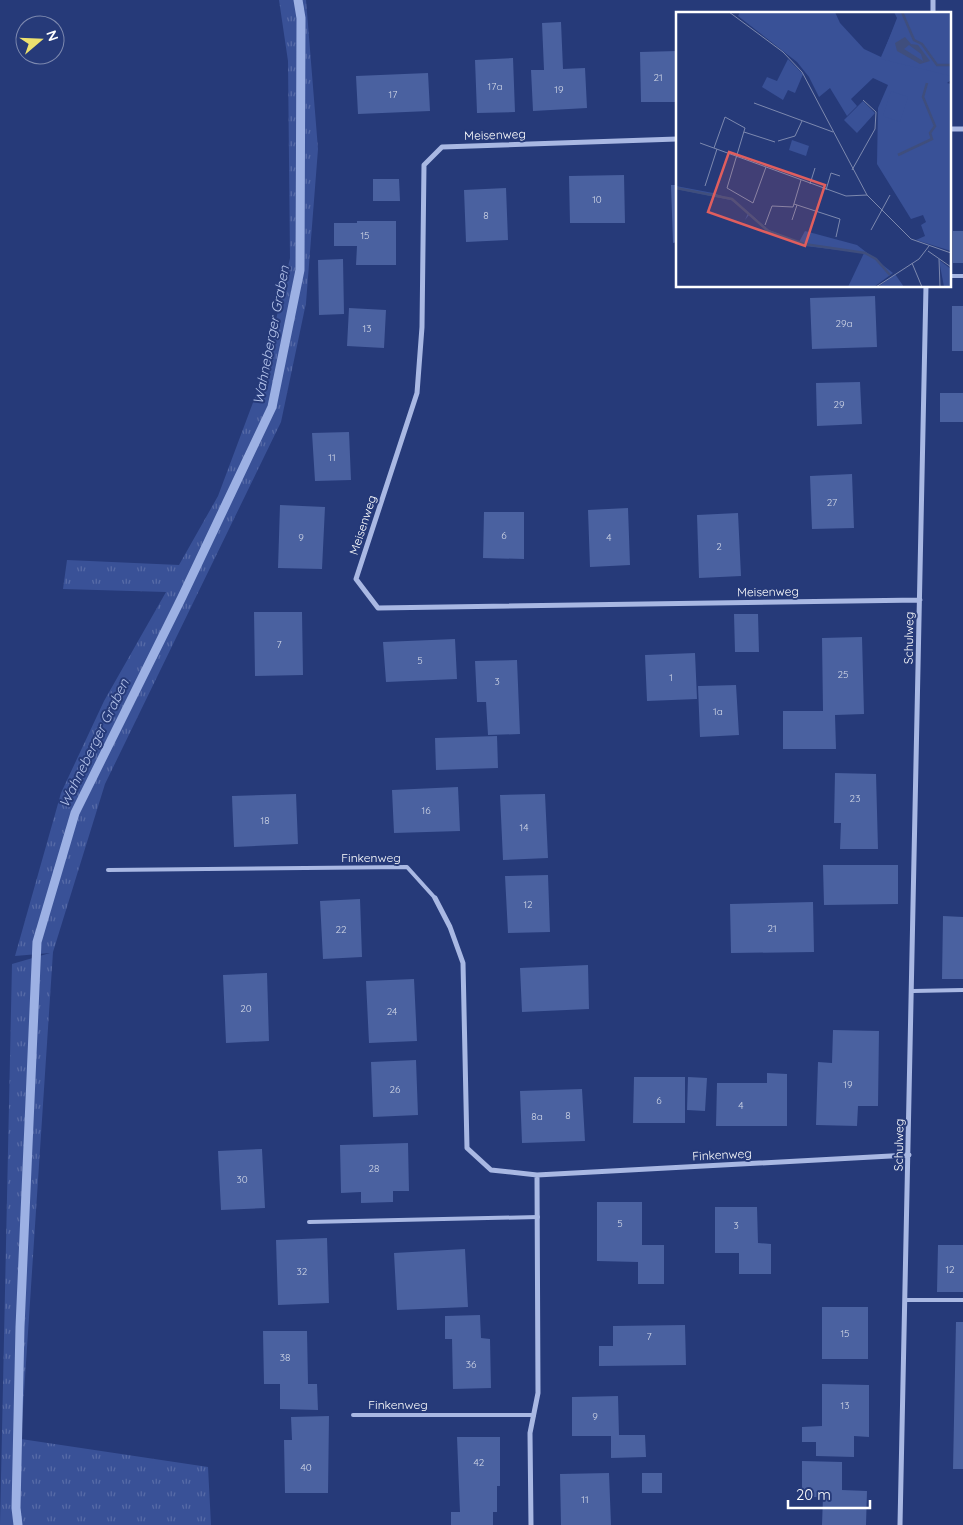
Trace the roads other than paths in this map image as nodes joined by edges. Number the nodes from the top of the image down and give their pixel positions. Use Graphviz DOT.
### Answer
graph roads {
  1 [pos="963,129"];
  2 [pos="950,130"];
  3 [pos="676,139"];
  4 [pos="950,276"];
  5 [pos="963,276"];
  6 [pos="926,288"];
  7 [pos="920,600"];
  8 [pos="108,870"];
  9 [pos="435,898"];
  10 [pos="963,990"];
  11 [pos="913,991"];
  12 [pos="909,1155"];
  13 [pos="537,1175"];
  14 [pos="538,1217"];
  15 [pos="309,1222"];
  16 [pos="906,1300"];
  17 [pos="963,1300"];
  18 [pos="353,1415"];
  19 [pos="534,1415"];
  20 [pos="532,1525"];
  21 [pos="900,1525"];
  1 -- 2 [label="street"];
  3 -- 7 [label="street, Meisenweg"];
  4 -- 5 [label="lane"];
  6 -- 7 [label="street, Schulweg"];
  7 -- 11 [label="street, Schulweg"];
  8 -- 9 [label="lane, Finkenweg"];
  9 -- 13 [label="street, Finkenweg"];
  10 -- 11 [label="lane"];
  11 -- 12 [label="street, Schulweg"];
  12 -- 13 [label="street, Finkenweg"];
  12 -- 16 [label="street, Schulweg"];
  13 -- 14 [label="street"];
  14 -- 15 [label="lane"];
  14 -- 19 [label="street"];
  16 -- 17 [label="lane"];
  16 -- 21 [label="street, Schulweg"];
  18 -- 19 [label="lane, Finkenweg"];
  19 -- 20 [label="street"];
}
